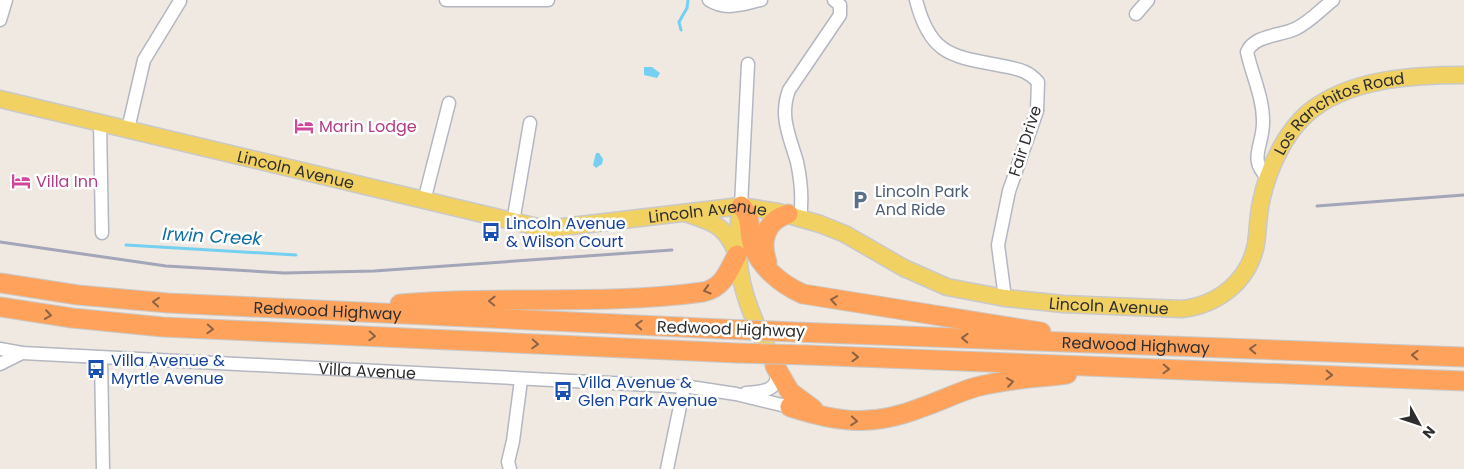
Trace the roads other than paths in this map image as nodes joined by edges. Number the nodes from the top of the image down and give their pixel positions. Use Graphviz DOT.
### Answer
graph roads {
  1 [pos="6,0"];
  2 [pos="446,0"];
  3 [pos="548,0"];
  4 [pos="709,0"];
  5 [pos="761,0"];
  6 [pos="834,0"];
  7 [pos="916,0"];
  8 [pos="1148,0"];
  9 [pos="1333,0"];
  10 [pos="180,1"];
  11 [pos="1136,14"];
  12 [pos="0,20"];
  13 [pos="748,64"];
  14 [pos="1464,75"];
  15 [pos="0,100"];
  16 [pos="449,102"];
  17 [pos="100,123"];
  18 [pos="530,124"];
  19 [pos="128,129"];
  20 [pos="1268,178"];
  21 [pos="424,200"];
  22 [pos="741,206"];
  23 [pos="1260,210"];
  24 [pos="680,212"];
  25 [pos="794,215"];
  26 [pos="513,222"];
  27 [pos="102,233"];
  28 [pos="737,255"];
  29 [pos="771,272"];
  30 [pos="0,283"];
  31 [pos="1005,298"];
  32 [pos="0,307"];
  33 [pos="327,311"];
  34 [pos="1102,343"];
  35 [pos="0,349"];
  36 [pos="22,353"];
  37 [pos="1464,357"];
  38 [pos="102,358"];
  39 [pos="0,364"];
  40 [pos="775,366"];
  41 [pos="1118,367"];
  42 [pos="1412,378"];
  43 [pos="521,380"];
  44 [pos="1464,381"];
  45 [pos="684,388"];
  46 [pos="1464,393"];
  47 [pos="736,394"];
  48 [pos="790,407"];
  49 [pos="826,418"];
  50 [pos="103,469"];
  51 [pos="510,469"];
  52 [pos="667,469"];
  1 -- 12 [label="street"];
  2 -- 3 [label="street"];
  4 -- 5 [label="street"];
  6 -- 25 [label="street"];
  7 -- 31 [label="street, Fair Drive"];
  8 -- 11 [label="street"];
  9 -- 20 [label="street"];
  10 -- 19 [label="street"];
  13 -- 22 [label="street"];
  14 -- 20 [label="main road, Los Ranchitos Road"];
  15 -- 17 [label="main road, Lincoln Avenue"];
  16 -- 21 [label="street"];
  17 -- 19 [label="main road, Lincoln Avenue"];
  17 -- 27 [label="street"];
  18 -- 26 [label="street"];
  19 -- 21 [label="main road, Lincoln Avenue"];
  20 -- 23 [label="main road, Los Ranchitos Road"];
  21 -- 26 [label="main road, Lincoln Avenue"];
  22 -- 24 [label="main road, Lincoln Avenue"];
  22 -- 25 [label="main road, Lincoln Avenue"];
  22 -- 28 [label="main road"];
  22 -- 29 [label="highway"];
  23 -- 31 [label="main road, Lincoln Avenue"];
  24 -- 26 [label="main road, Lincoln Avenue"];
  24 -- 28 [label="main road"];
  25 -- 29 [label="highway"];
  25 -- 31 [label="main road, Lincoln Avenue"];
  28 -- 33 [label="highway, one-way"];
  28 -- 40 [label="main road"];
  34 -- 29 [label="highway, one-way"];
  33 -- 30 [label="highway, Redwood Highway, one-way"];
  32 -- 41 [label="highway, Redwood Highway, one-way, bridge"];
  34 -- 33 [label="highway, Redwood Highway, one-way, bridge"];
  37 -- 34 [label="highway, Redwood Highway, one-way"];
  35 -- 36 [label="street, Villa Avenue"];
  36 -- 38 [label="street, Villa Avenue"];
  36 -- 39 [label="street"];
  38 -- 43 [label="street, Villa Avenue"];
  38 -- 50 [label="street"];
  40 -- 47 [label="street, Villa Avenue"];
  40 -- 49 [label="highway"];
  41 -- 42 [label="highway, Redwood Highway, one-way"];
  49 -- 41 [label="highway, one-way"];
  42 -- 44 [label="highway, Redwood Highway"];
  42 -- 46 [label="highway"];
  43 -- 45 [label="street, Villa Avenue"];
  43 -- 51 [label="street"];
  45 -- 47 [label="street, Villa Avenue"];
  45 -- 52 [label="street"];
  47 -- 48 [label="street, Villa Avenue"];
  48 -- 49 [label="highway"];
}
